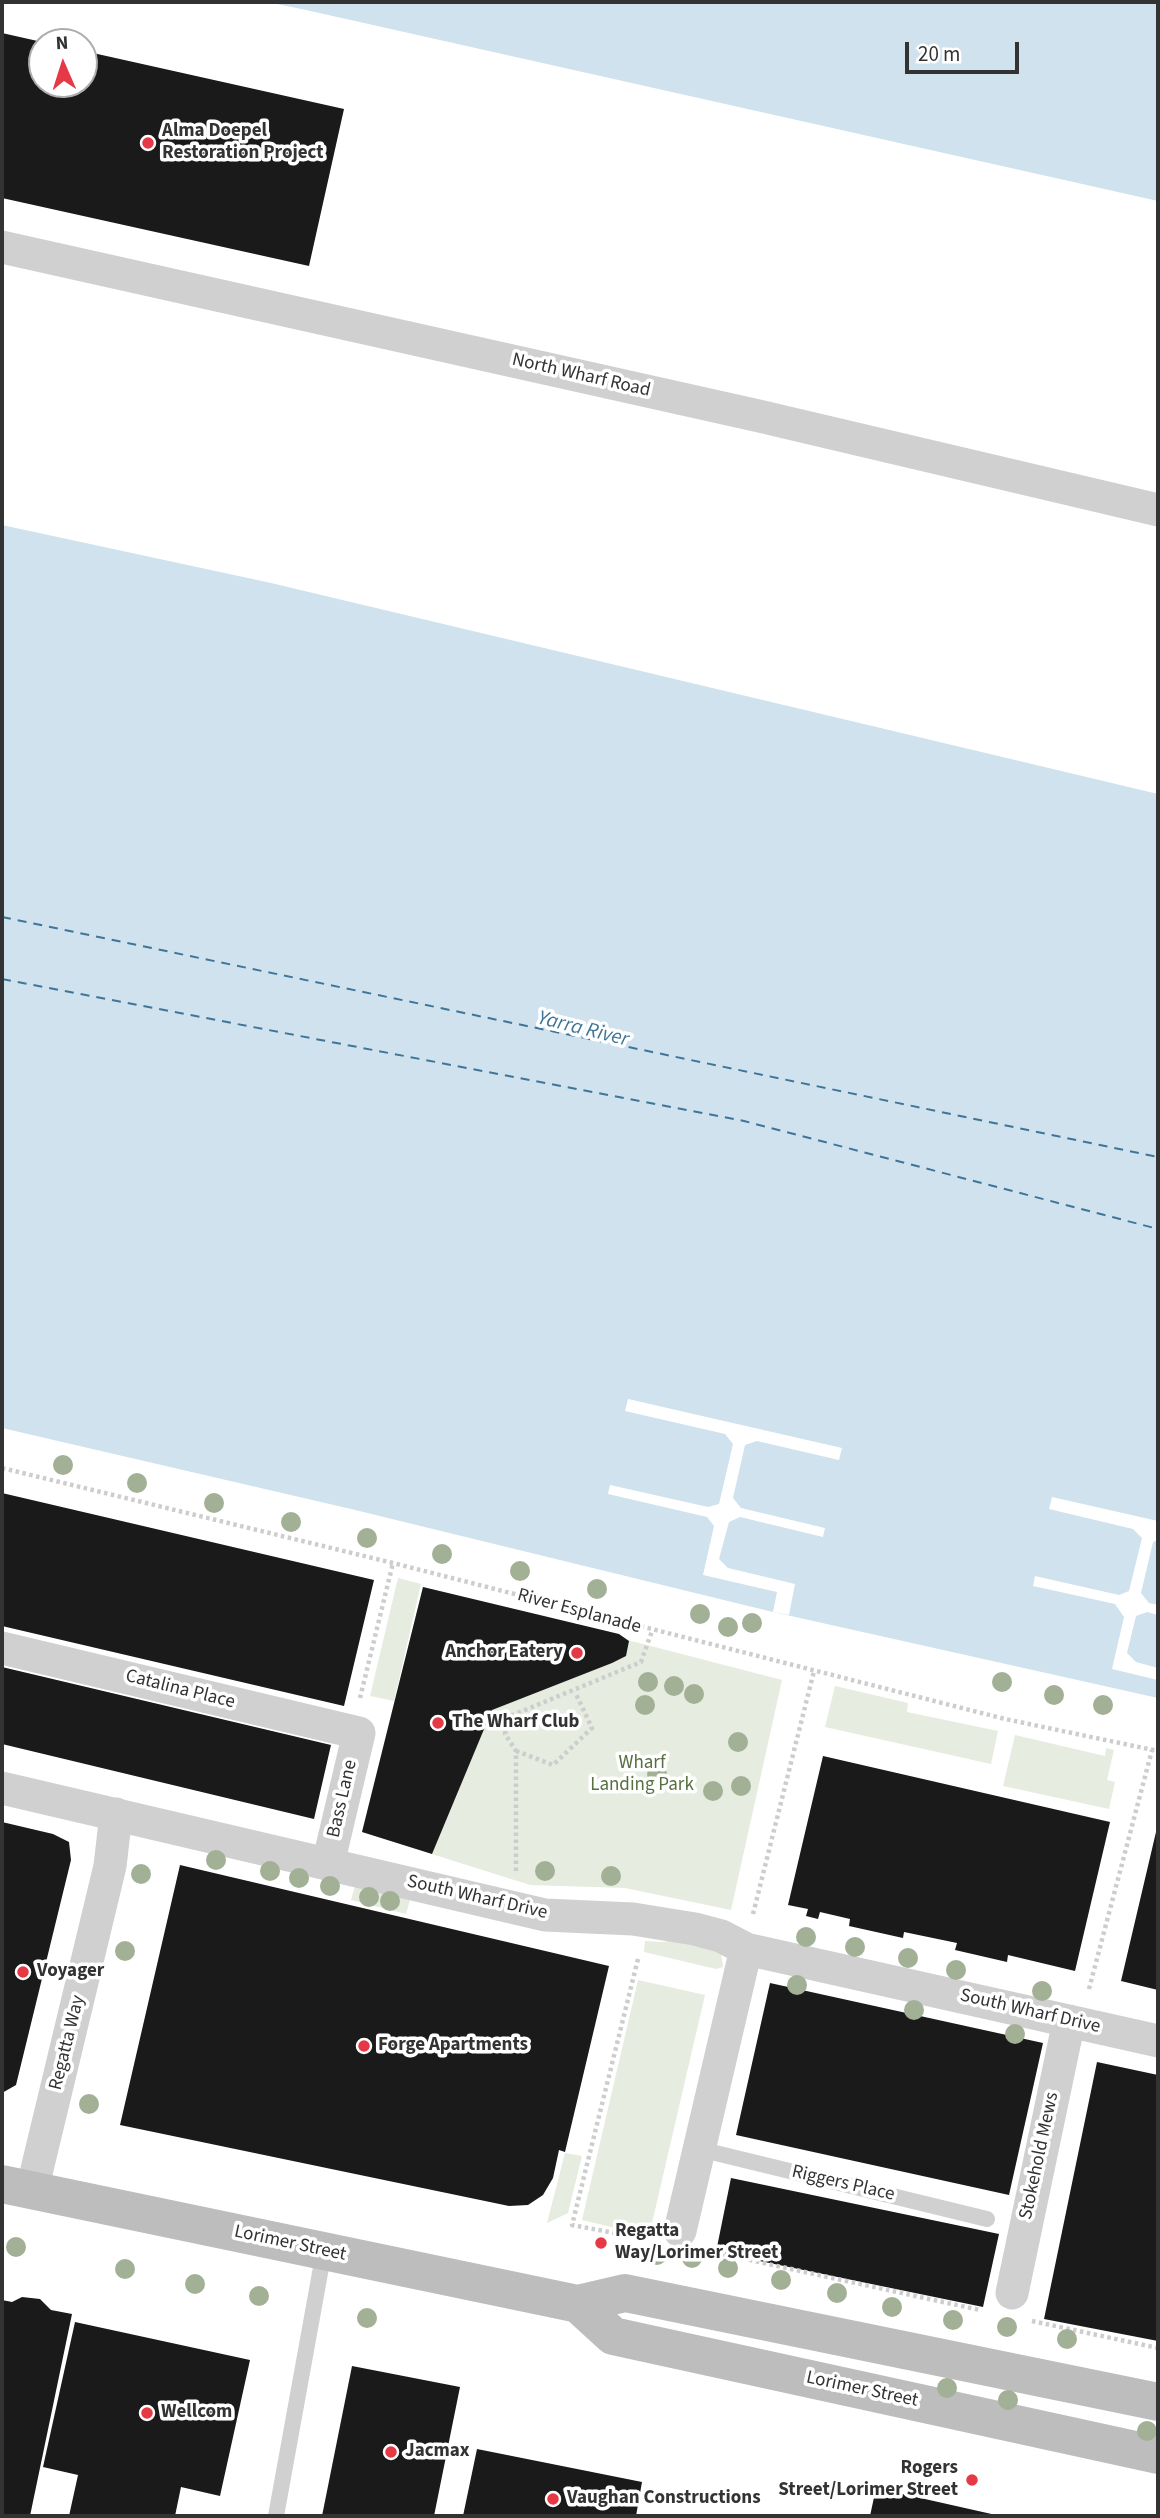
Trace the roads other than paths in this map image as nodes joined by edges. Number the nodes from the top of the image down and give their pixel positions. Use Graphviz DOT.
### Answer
graph roads {
  1 [pos="2,247"];
  2 [pos="1158,510"];
  3 [pos="2,1648"];
  4 [pos="359,1733"];
  5 [pos="2,1788"];
  6 [pos="116,1814"];
  7 [pos="328,1864"];
  8 [pos="746,1949"];
  9 [pos="1069,2021"];
  10 [pos="1158,2041"];
  11 [pos="699,2149"];
  12 [pos="17,2187"];
  13 [pos="987,2218"];
  14 [pos="680,2241"];
  15 [pos="324,2251"];
  16 [pos="1000,2302"];
  17 [pos="578,2304"];
  18 [pos="1158,2402"];
  19 [pos="1158,2455"];
  20 [pos="276,2516"];
  1 -- 2 [label="street, North Wharf Road"];
  3 -- 4 [label="street, Catalina Place"];
  4 -- 7 [label="street, Bass Lane"];
  5 -- 6 [label="street, South Wharf Drive"];
  6 -- 7 [label="street, South Wharf Drive"];
  6 -- 12 [label="street, Regatta Way"];
  7 -- 8 [label="street, South Wharf Drive"];
  8 -- 9 [label="street, South Wharf Drive"];
  8 -- 11 [label="street"];
  9 -- 10 [label="street, South Wharf Drive"];
  9 -- 16 [label="street, Stokehold Mews"];
  11 -- 13 [label="lane, Riggers Place"];
  11 -- 14 [label="street"];
  12 -- 15 [label="main road, Lorimer Street"];
  15 -- 17 [label="main road, Lorimer Street"];
  15 -- 20 [label="lane"];
  17 -- 18 [label="main road, Lorimer Street"];
  17 -- 19 [label="main road, Lorimer Street"];
}
